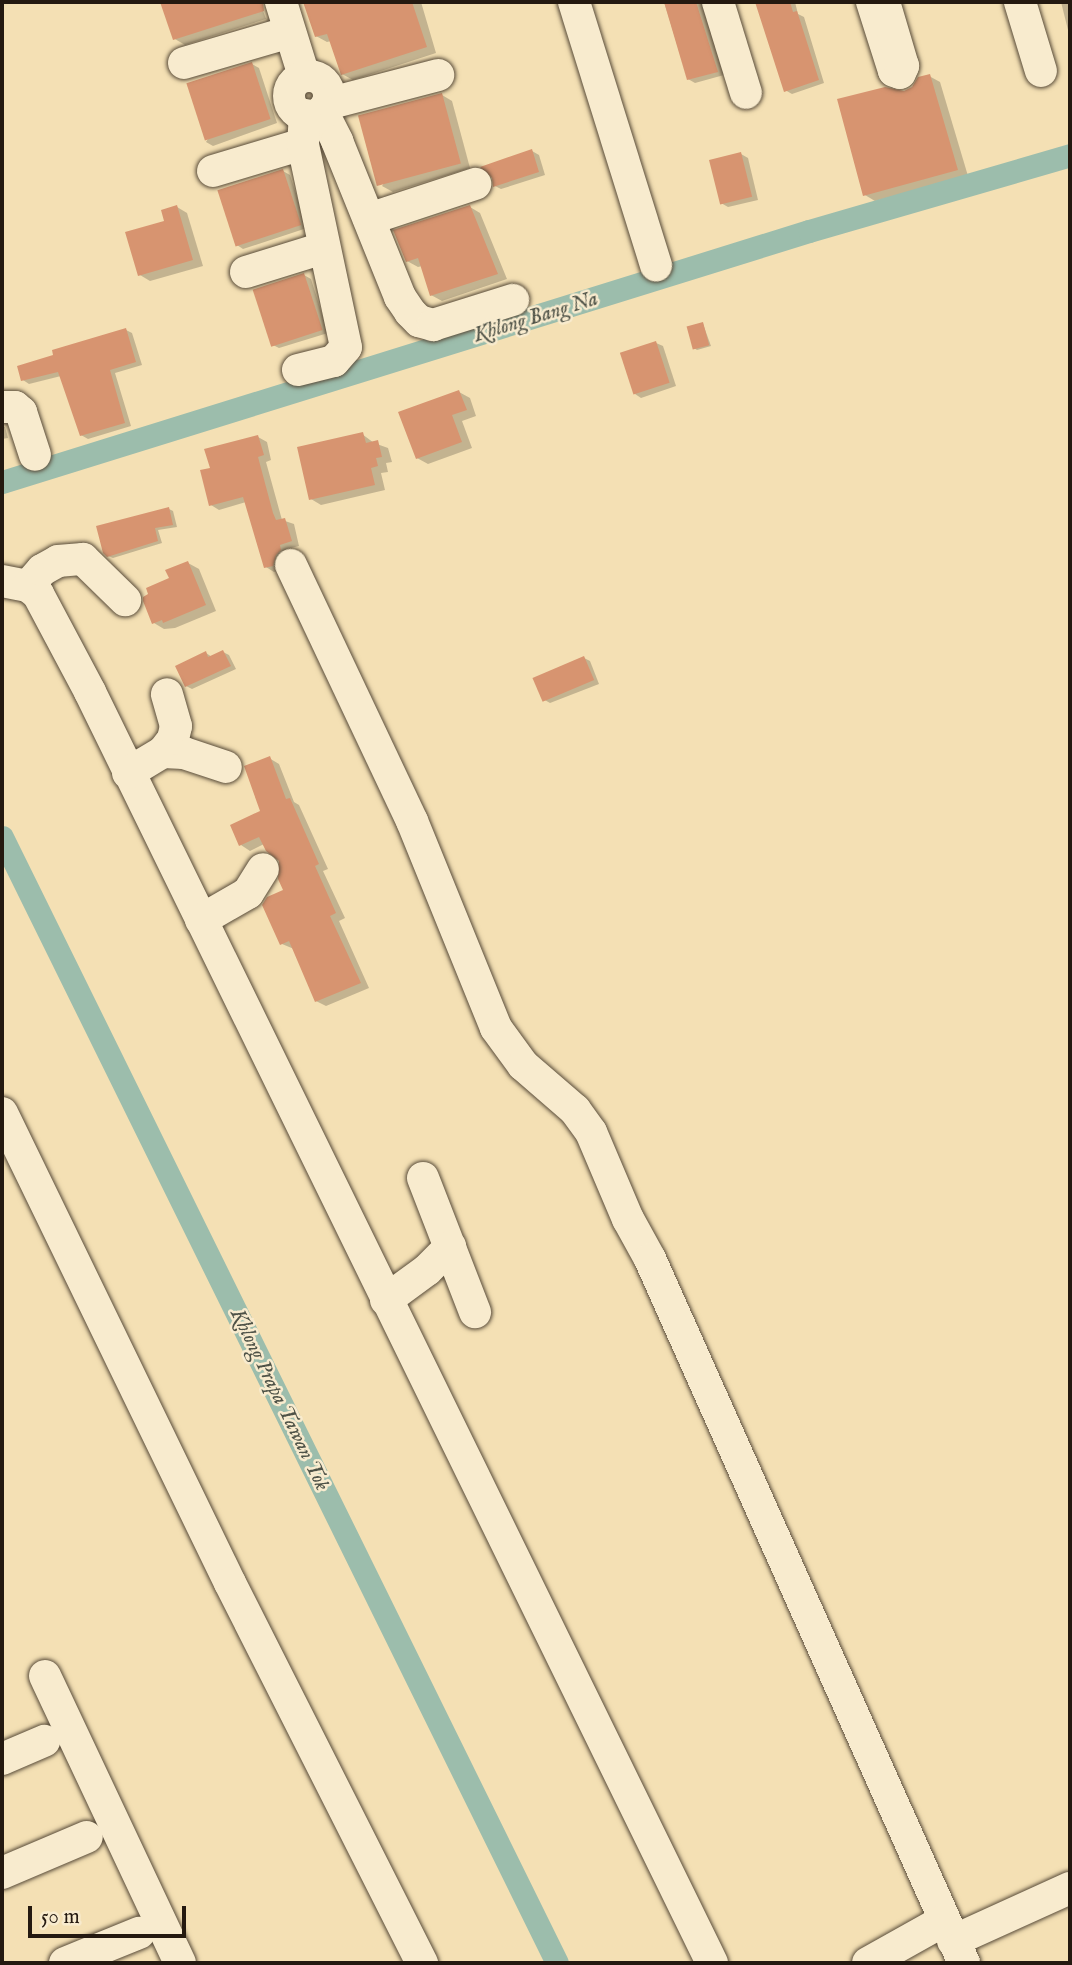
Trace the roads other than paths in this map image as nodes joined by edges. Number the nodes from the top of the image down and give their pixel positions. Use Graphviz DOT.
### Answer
graph roads {
  1 [pos="281,2"];
  2 [pos="574,2"];
  3 [pos="718,2"];
  4 [pos="872,2"];
  5 [pos="884,2"];
  6 [pos="1020,2"];
  7 [pos="290,32"];
  8 [pos="184,63"];
  9 [pos="1041,71"];
  10 [pos="438,75"];
  11 [pos="746,93"];
  12 [pos="314,119"];
  13 [pos="214,171"];
  14 [pos="475,184"];
  15 [pos="369,219"];
  16 [pos="323,248"];
  17 [pos="656,266"];
  18 [pos="246,272"];
  19 [pos="513,300"];
  20 [pos="298,370"];
  21 [pos="2,407"];
  22 [pos="35,456"];
  23 [pos="291,565"];
  24 [pos="15,584"];
  25 [pos="125,600"];
  26 [pos="167,694"];
  27 [pos="163,752"];
  28 [pos="226,767"];
  29 [pos="128,773"];
  30 [pos="263,869"];
  31 [pos="201,920"];
  32 [pos="2,1113"];
  33 [pos="423,1178"];
  34 [pos="450,1247"];
  35 [pos="386,1300"];
  36 [pos="475,1312"];
  37 [pos="45,1676"];
  38 [pos="44,1741"];
  39 [pos="2,1759"];
  40 [pos="87,1837"];
  41 [pos="2,1873"];
  42 [pos="1070,1888"];
  43 [pos="139,1933"];
  44 [pos="953,1942"];
  45 [pos="65,1963"];
  46 [pos="180,1963"];
  47 [pos="422,1963"];
  48 [pos="712,1963"];
  49 [pos="868,1963"];
  1 -- 7 [label="street"];
  2 -- 17 [label="street"];
  3 -- 11 [label="street"];
  4 -- 5 [label="street"];
  6 -- 9 [label="street"];
  7 -- 8 [label="street"];
  7 -- 12 [label="street"];
  10 -- 12 [label="street"];
  12 -- 13 [label="street"];
  12 -- 15 [label="street"];
  12 -- 16 [label="street"];
  14 -- 15 [label="street"];
  15 -- 19 [label="street"];
  16 -- 18 [label="street"];
  16 -- 20 [label="street"];
  21 -- 22 [label="street"];
  23 -- 44 [label="street"];
  24 -- 25 [label="street"];
  24 -- 29 [label="street"];
  26 -- 27 [label="street"];
  27 -- 28 [label="street"];
  27 -- 29 [label="street"];
  29 -- 31 [label="street"];
  30 -- 31 [label="street"];
  31 -- 35 [label="street"];
  32 -- 47 [label="street"];
  33 -- 34 [label="street"];
  34 -- 35 [label="street"];
  34 -- 36 [label="street"];
  35 -- 48 [label="street"];
  37 -- 46 [label="street"];
  38 -- 39 [label="street"];
  40 -- 41 [label="street"];
  42 -- 44 [label="street"];
  43 -- 45 [label="street"];
  44 -- 49 [label="street"];
}
